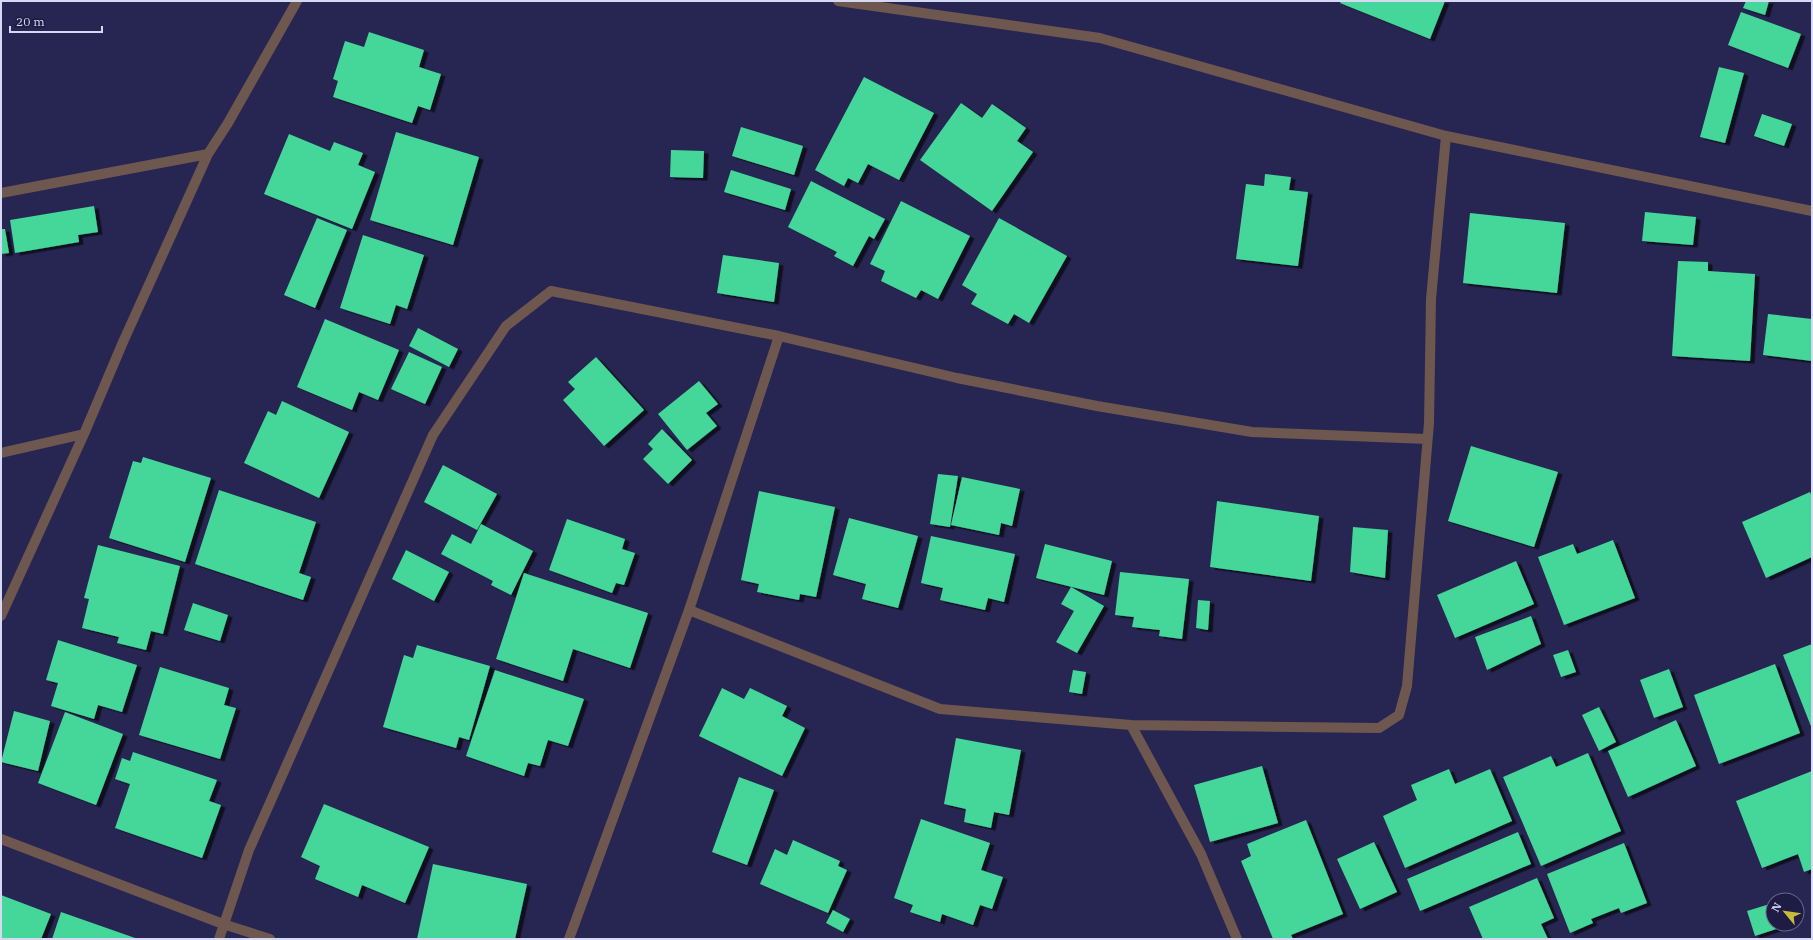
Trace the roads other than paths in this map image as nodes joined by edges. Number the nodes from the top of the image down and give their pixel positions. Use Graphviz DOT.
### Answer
graph roads {
  1 [pos="297,1"];
  2 [pos="838,1"];
  3 [pos="1446,136"];
  4 [pos="208,154"];
  5 [pos="1,193"];
  6 [pos="1812,211"];
  7 [pos="779,336"];
  8 [pos="84,434"];
  9 [pos="1427,439"];
  10 [pos="1,453"];
  11 [pos="689,610"];
  12 [pos="1,616"];
  13 [pos="1131,725"];
  14 [pos="1,839"];
  15 [pos="223,924"];
  16 [pos="219,939"];
  17 [pos="270,939"];
  18 [pos="569,939"];
  19 [pos="1237,939"];
  1 -- 4 [label="street"];
  2 -- 3 [label="street"];
  3 -- 6 [label="street"];
  3 -- 9 [label="street"];
  4 -- 5 [label="street"];
  4 -- 8 [label="street"];
  7 -- 9 [label="street"];
  7 -- 11 [label="street"];
  7 -- 15 [label="street"];
  8 -- 10 [label="street"];
  8 -- 12 [label="street"];
  9 -- 13 [label="street"];
  11 -- 13 [label="street"];
  11 -- 18 [label="street"];
  13 -- 19 [label="street"];
  14 -- 15 [label="street"];
  15 -- 16 [label="street"];
  15 -- 17 [label="street"];
}
